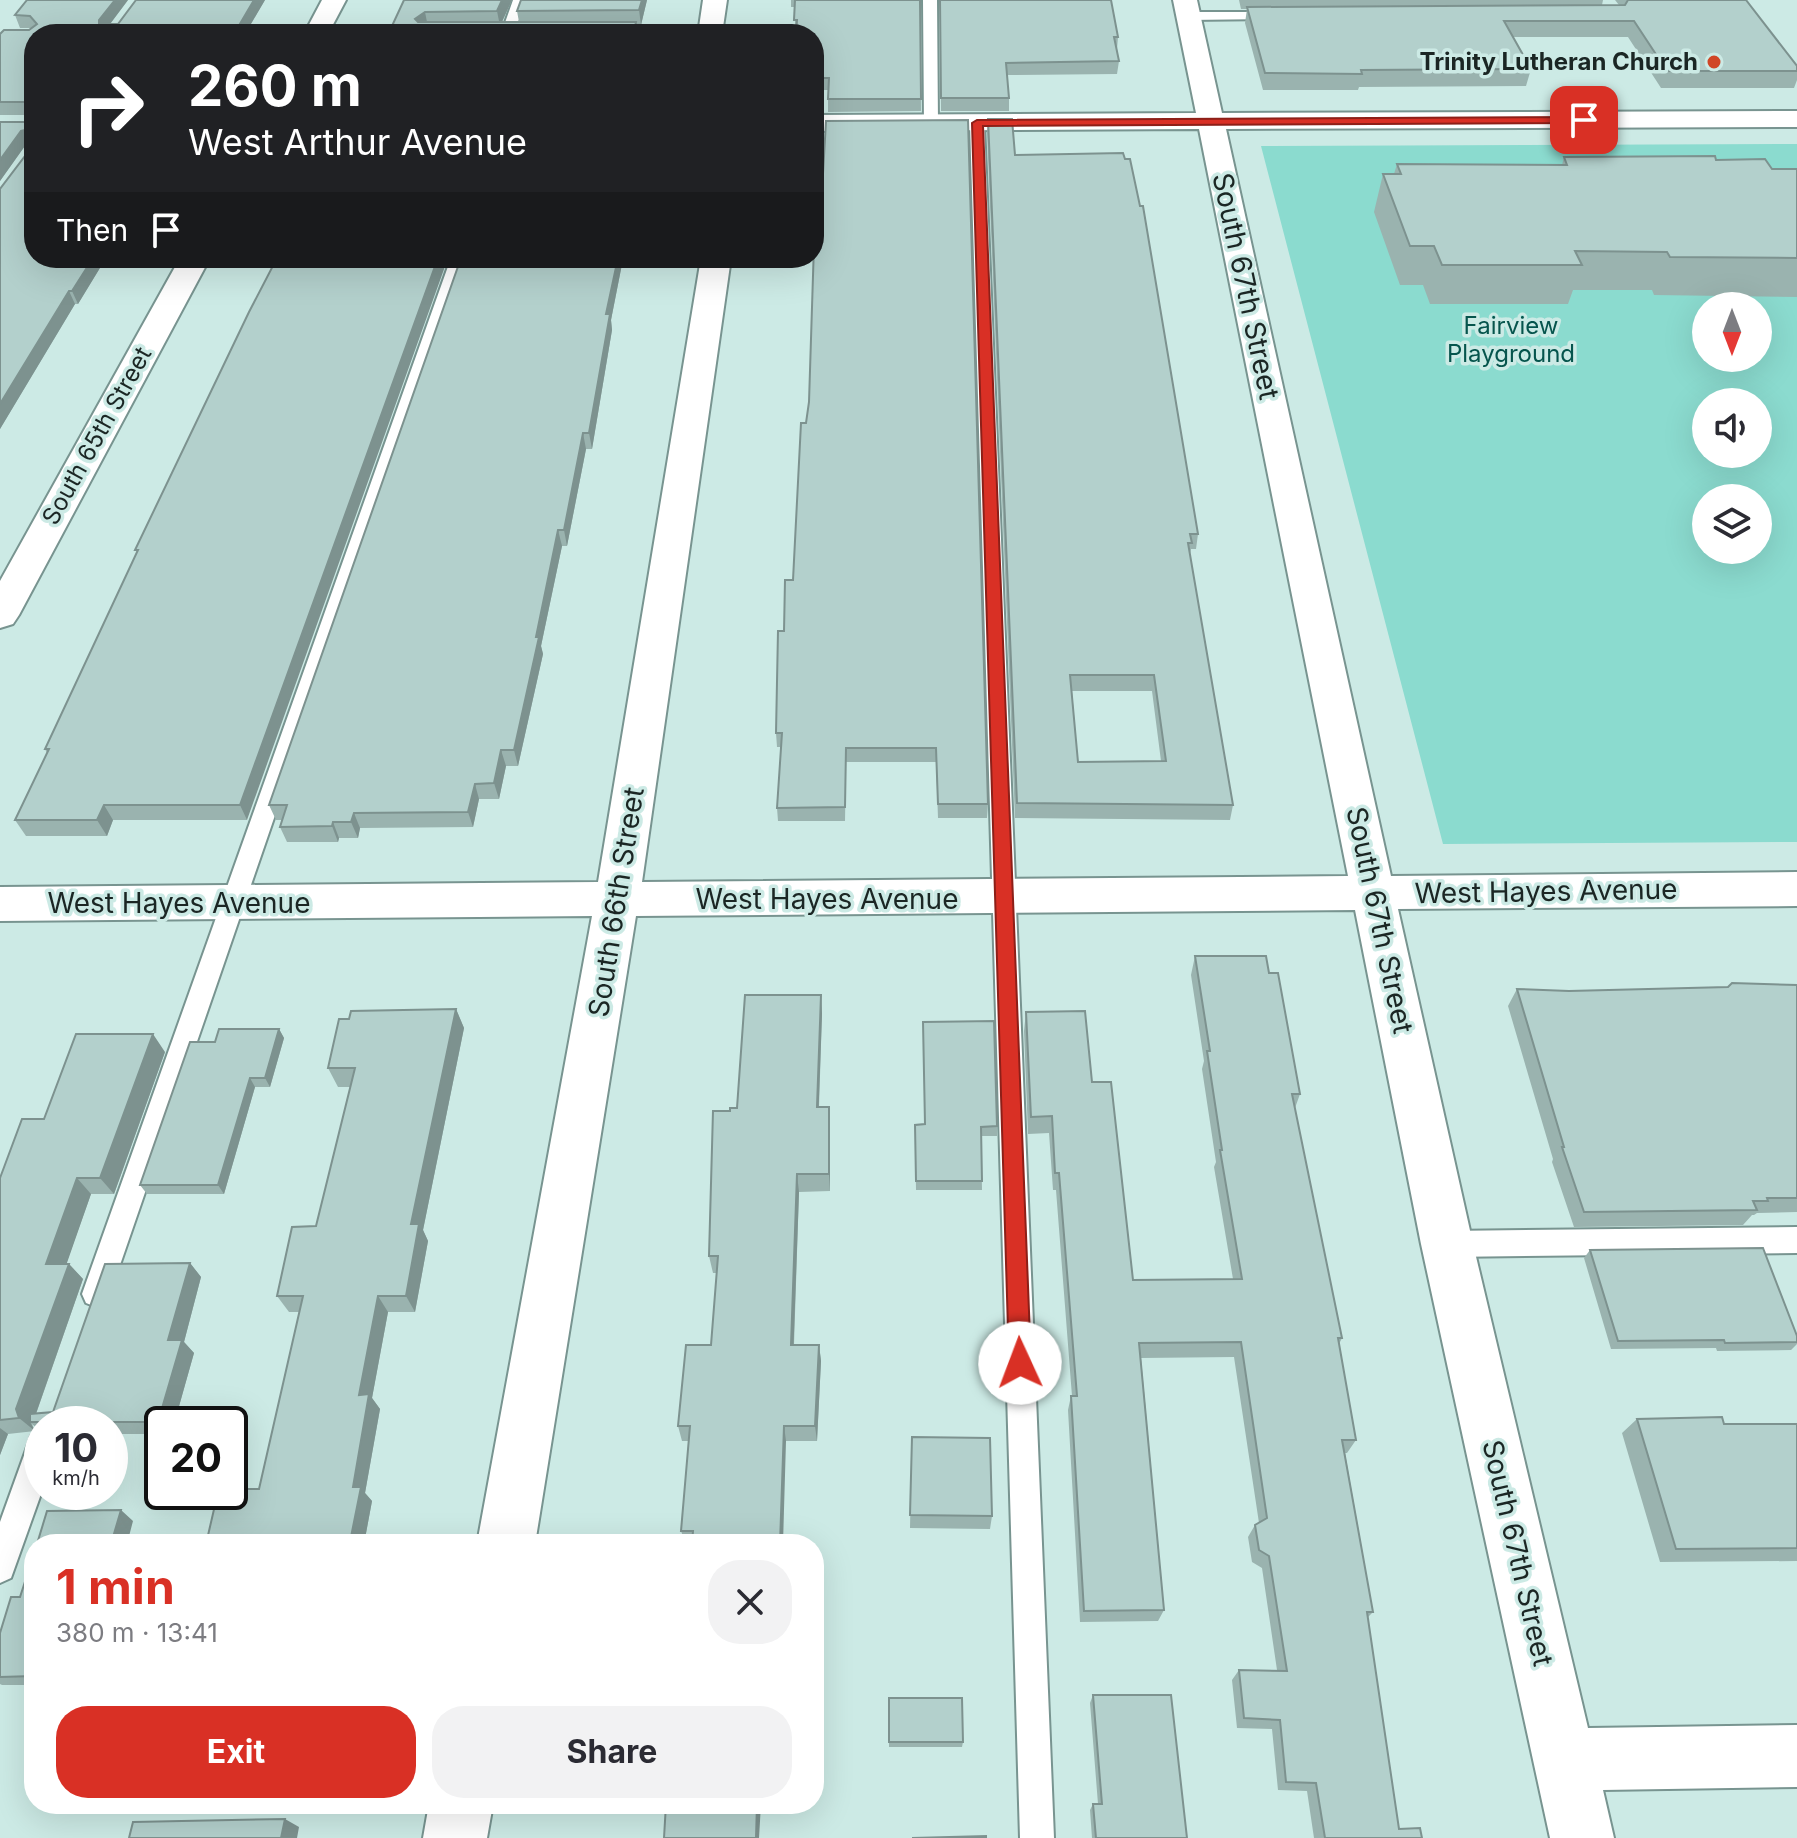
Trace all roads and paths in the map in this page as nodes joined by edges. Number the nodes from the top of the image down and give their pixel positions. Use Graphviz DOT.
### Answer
graph roads {
  1 [pos="334,0"];
  2 [pos="520,0"];
  3 [pos="715,0"];
  4 [pos="930,0"];
  5 [pos="1187,8"];
  6 [pos="1286,16"];
  7 [pos="321,24"];
  8 [pos="511,24"];
  9 [pos="711,24"];
  10 [pos="1797,119"];
  11 [pos="824,123"];
  12 [pos="977,123"];
  13 [pos="1212,123"];
  14 [pos="931,124"];
  15 [pos="190,268"];
  16 [pos="455,268"];
  17 [pos="714,268"];
  18 [pos="0,615"];
  19 [pos="1797,889"];
  20 [pos="1374,893"];
  21 [pos="1004,897"];
  22 [pos="617,901"];
  23 [pos="233,903"];
  24 [pos="0,904"];
  25 [pos="1797,1240"];
  26 [pos="1447,1244"];
  27 [pos="87,1319"];
  28 [pos="24,1498"];
  29 [pos="508,1534"];
  30 [pos="0,1567"];
  31 [pos="1797,1756"];
  32 [pos="1565,1760"];
  33 [pos="459,1814"];
  34 [pos="455,1838"];
  35 [pos="1037,1838"];
  36 [pos="1582,1838"];
  1 -- 7 [label="street"];
  2 -- 8 [label="lane"];
  3 -- 9 [label="street"];
  4 -- 14 [label="lane"];
  5 -- 6 [label="lane"];
  5 -- 13 [label="street, South 67th Street"];
  10 -- 13 [label="street"];
  11 -- 14 [label="street"];
  12 -- 13 [label="street"];
  12 -- 14 [label="street"];
  12 -- 21 [label="lane"];
  13 -- 20 [label="street, South 67th Street"];
  15 -- 18 [label="street, South 65th Street"];
  16 -- 23 [label="lane"];
  17 -- 22 [label="street, South 66th Street"];
  19 -- 20 [label="street, West Hayes Avenue"];
  20 -- 21 [label="street, West Hayes Avenue"];
  20 -- 26 [label="street, South 67th Street"];
  21 -- 22 [label="street, West Hayes Avenue"];
  21 -- 35 [label="lane"];
  22 -- 23 [label="street, West Hayes Avenue"];
  22 -- 29 [label="street, South 66th Street"];
  23 -- 24 [label="street, West Hayes Avenue"];
  23 -- 27 [label="lane"];
  25 -- 26 [label="lane"];
  26 -- 32 [label="street, South 67th Street"];
  28 -- 30 [label="lane"];
  31 -- 32 [label="street"];
  32 -- 36 [label="street, South 67th Street"];
  33 -- 34 [label="street"];
}
